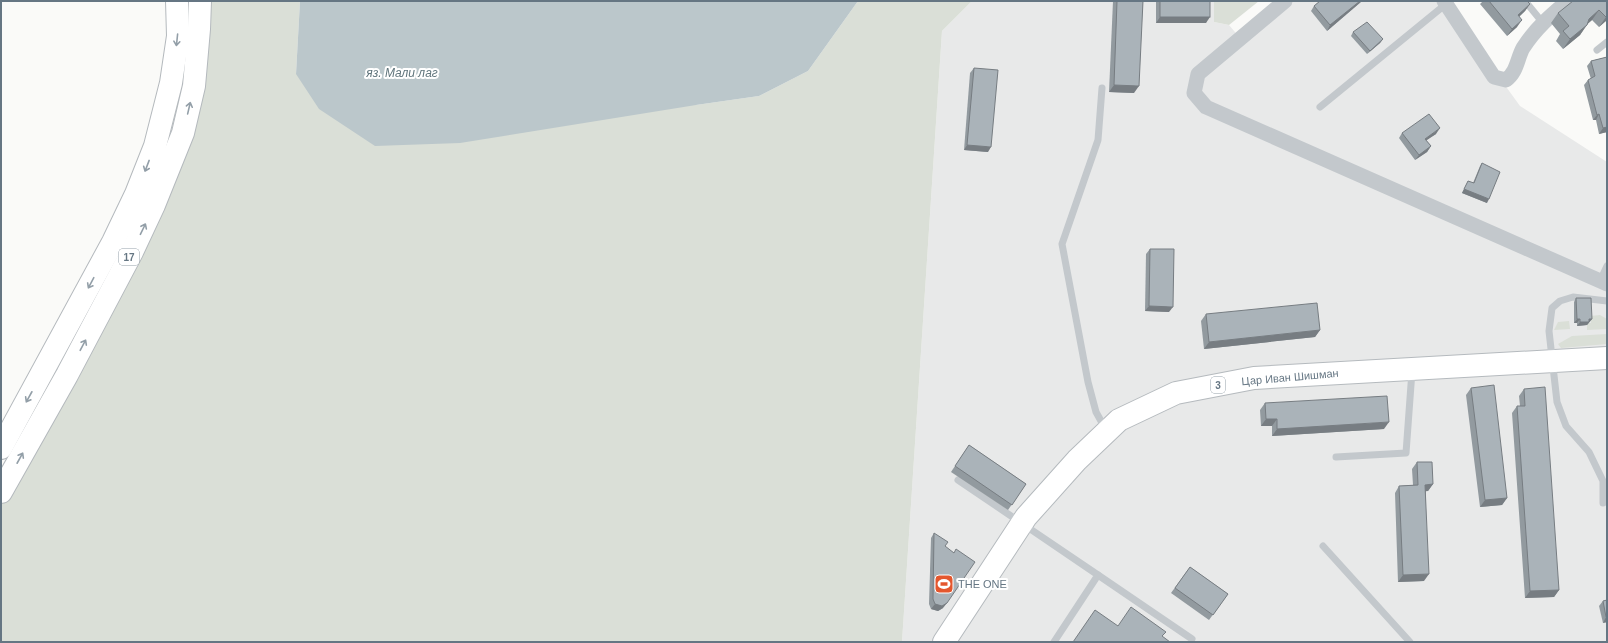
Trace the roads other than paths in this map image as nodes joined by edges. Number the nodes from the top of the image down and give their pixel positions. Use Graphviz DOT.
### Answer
graph roads {
  1 [pos="177,1"];
  2 [pos="200,1"];
  3 [pos="1285,1"];
  4 [pos="1525,1"];
  5 [pos="1568,1"];
  6 [pos="1445,2"];
  7 [pos="1542,23"];
  8 [pos="1607,42"];
  9 [pos="1597,50"];
  10 [pos="1102,88"];
  11 [pos="1320,107"];
  12 [pos="1607,266"];
  13 [pos="1604,283"];
  14 [pos="1607,301"];
  15 [pos="1607,358"];
  16 [pos="1553,361"];
  17 [pos="1412,369"];
  18 [pos="1107,432"];
  19 [pos="1,448"];
  20 [pos="1336,457"];
  21 [pos="958,480"];
  22 [pos="1,492"];
  23 [pos="1603,503"];
  24 [pos="1022,524"];
  25 [pos="1323,546"];
  26 [pos="1098,575"];
  27 [pos="1192,639"];
  28 [pos="944,642"];
  29 [pos="1054,642"];
  30 [pos="1410,642"];
  1 -- 19 [label="main road, 17, one-way"];
  22 -- 2 [label="main road, 17, one-way"];
  3 -- 13 [label="street"];
  4 -- 7 [label="lane"];
  5 -- 7 [label="street"];
  6 -- 7 [label="street"];
  6 -- 11 [label="lane"];
  8 -- 9 [label="lane"];
  10 -- 18 [label="lane"];
  12 -- 13 [label="lane"];
  14 -- 16 [label="lane"];
  15 -- 16 [label="main road, Цар Иван Шишман / 3"];
  16 -- 17 [label="main road, Цар Иван Шишман / 3"];
  16 -- 23 [label="lane"];
  17 -- 18 [label="main road, Цар Иван Шишман / 3"];
  17 -- 20 [label="lane"];
  18 -- 24 [label="main road, Цар Иван Шишман / 3"];
  21 -- 24 [label="lane"];
  24 -- 26 [label="lane"];
  24 -- 28 [label="main road, Цар Иван Шишман / 3"];
  25 -- 30 [label="lane"];
  26 -- 27 [label="lane"];
  26 -- 29 [label="lane"];
}
